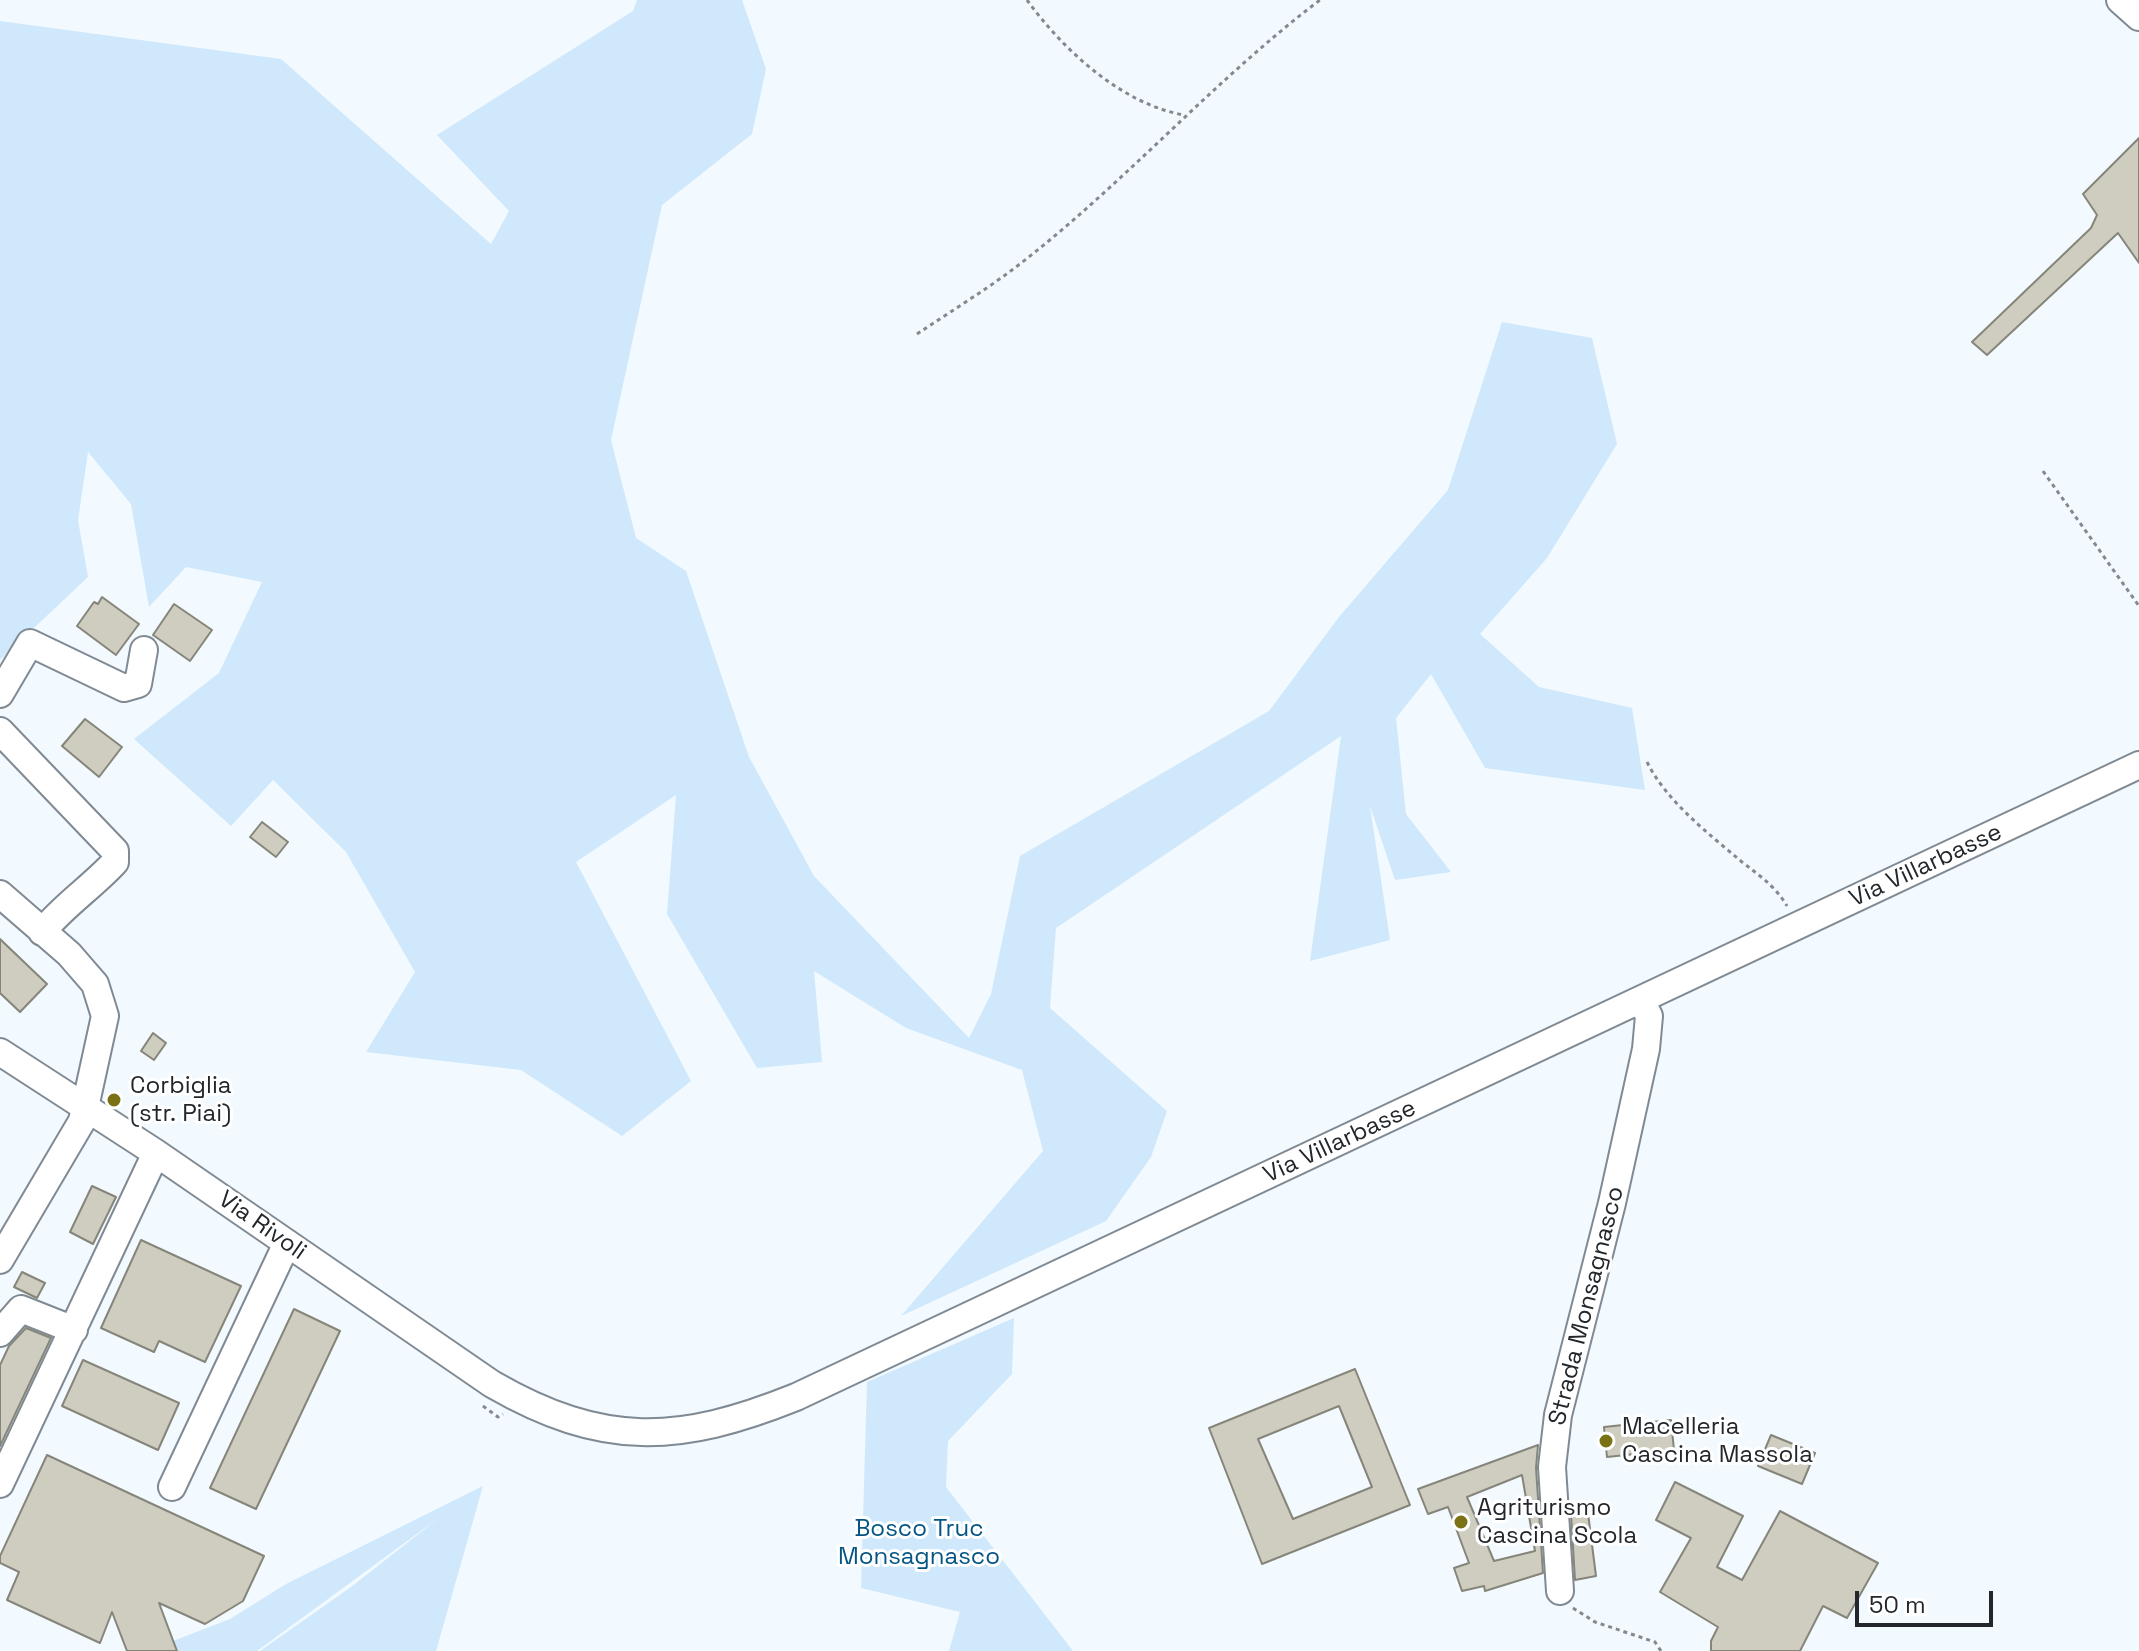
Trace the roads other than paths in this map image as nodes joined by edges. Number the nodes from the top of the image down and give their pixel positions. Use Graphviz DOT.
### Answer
graph roads {
  1 [pos="2120,0"];
  2 [pos="2139,17"];
  3 [pos="144,650"];
  4 [pos="0,694"];
  5 [pos="0,731"];
  6 [pos="2139,765"];
  7 [pos="0,894"];
  8 [pos="42,932"];
  9 [pos="1641,1000"];
  10 [pos="0,1052"];
  11 [pos="85,1106"];
  12 [pos="156,1153"];
  13 [pos="287,1243"];
  14 [pos="0,1260"];
  15 [pos="74,1330"];
  16 [pos="0,1333"];
  17 [pos="524,1402"];
  18 [pos="0,1484"];
  19 [pos="172,1487"];
  20 [pos="1560,1591"];
  1 -- 2 [label="street"];
  3 -- 4 [label="street"];
  5 -- 8 [label="street"];
  6 -- 9 [label="street, Via Villarbasse"];
  7 -- 8 [label="street"];
  8 -- 11 [label="street"];
  9 -- 17 [label="street, Via Villarbasse"];
  9 -- 20 [label="street, Strada Monsagnasco"];
  10 -- 11 [label="street, Via Rivoli"];
  11 -- 12 [label="street, Via Rivoli"];
  11 -- 14 [label="street"];
  12 -- 13 [label="street, Via Rivoli"];
  12 -- 15 [label="street"];
  13 -- 17 [label="street, Via Rivoli"];
  13 -- 19 [label="street"];
  15 -- 16 [label="street"];
  15 -- 18 [label="street"];
}
